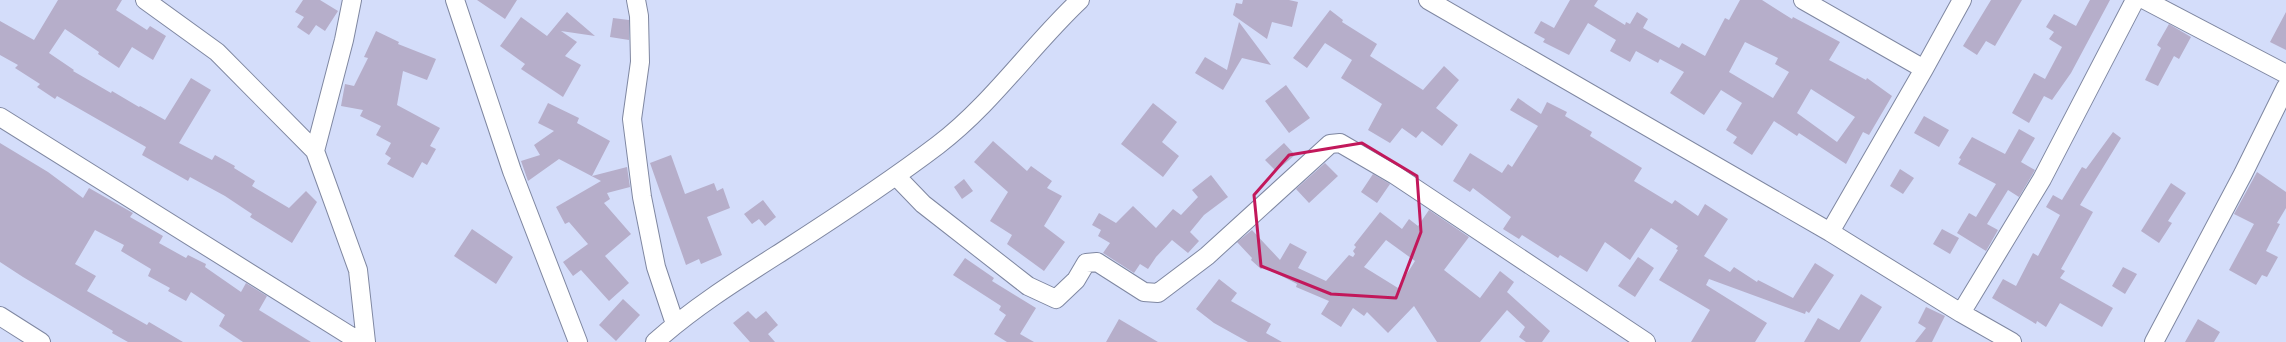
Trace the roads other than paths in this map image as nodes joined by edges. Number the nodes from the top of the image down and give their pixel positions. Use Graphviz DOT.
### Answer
graph roads {
  1 [pos="145,0"];
  2 [pos="352,0"];
  3 [pos="456,0"];
  4 [pos="636,0"];
  5 [pos="1080,0"];
  6 [pos="1428,0"];
  7 [pos="1803,0"];
  8 [pos="1962,0"];
  9 [pos="2135,0"];
  10 [pos="2145,0"];
  11 [pos="1924,69"];
  12 [pos="2286,74"];
  13 [pos="2286,87"];
  14 [pos="0,117"];
  15 [pos="315,151"];
  16 [pos="896,176"];
  17 [pos="1830,232"];
  18 [pos="1961,314"];
  19 [pos="0,316"];
  20 [pos="675,324"];
  21 [pos="41,342"];
  22 [pos="360,342"];
  23 [pos="366,342"];
  24 [pos="578,342"];
  25 [pos="655,342"];
  26 [pos="1646,342"];
  27 [pos="2012,342"];
  28 [pos="2154,342"];
  1 -- 15 [label="street"];
  2 -- 15 [label="street"];
  3 -- 24 [label="street"];
  4 -- 20 [label="street"];
  5 -- 16 [label="street"];
  6 -- 17 [label="street"];
  7 -- 11 [label="street"];
  8 -- 11 [label="street"];
  9 -- 18 [label="street"];
  10 -- 12 [label="street"];
  11 -- 17 [label="street"];
  13 -- 28 [label="street"];
  14 -- 22 [label="street"];
  15 -- 23 [label="street"];
  16 -- 20 [label="street"];
  16 -- 26 [label="street"];
  17 -- 18 [label="street"];
  18 -- 27 [label="street"];
  19 -- 21 [label="street"];
  20 -- 25 [label="street"];
}
